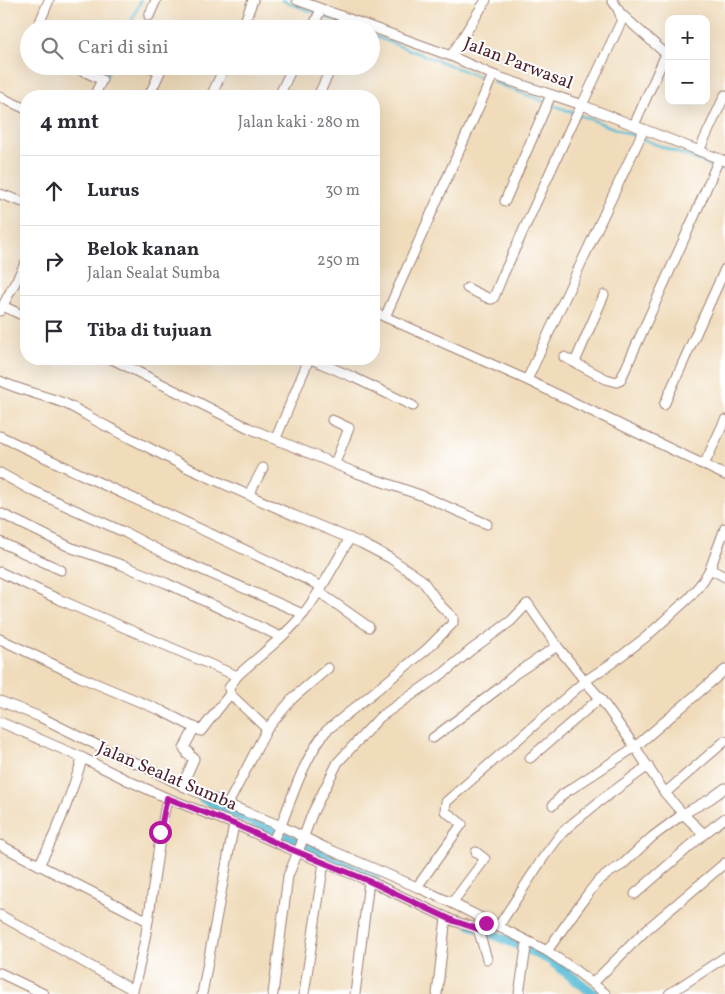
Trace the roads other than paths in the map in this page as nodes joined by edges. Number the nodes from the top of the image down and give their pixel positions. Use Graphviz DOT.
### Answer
graph roads {
  1 [pos="49,0"];
  2 [pos="156,0"];
  3 [pos="253,0"];
  4 [pos="297,0"];
  5 [pos="486,0"];
  6 [pos="612,0"];
  7 [pos="619,12"];
  8 [pos="319,13"];
  9 [pos="149,16"];
  10 [pos="41,20"];
  11 [pos="245,20"];
  12 [pos="316,20"];
  13 [pos="339,20"];
  14 [pos="380,34"];
  15 [pos="451,56"];
  16 [pos="92,75"];
  17 [pos="159,75"];
  18 [pos="221,75"];
  19 [pos="289,75"];
  20 [pos="328,75"];
  21 [pos="493,75"];
  22 [pos="97,90"];
  23 [pos="152,90"];
  24 [pos="215,90"];
  25 [pos="282,90"];
  26 [pos="321,90"];
  27 [pos="725,95"];
  28 [pos="0,97"];
  29 [pos="549,101"];
  30 [pos="20,106"];
  31 [pos="581,108"];
  32 [pos="634,125"];
  33 [pos="642,132"];
  34 [pos="699,151"];
  35 [pos="720,162"];
  36 [pos="0,194"];
  37 [pos="20,201"];
  38 [pos="505,201"];
  39 [pos="725,269"];
  40 [pos="20,274"];
  41 [pos="467,288"];
  42 [pos="604,295"];
  43 [pos="2,308"];
  44 [pos="380,314"];
  45 [pos="20,315"];
  46 [pos="385,316"];
  47 [pos="564,357"];
  48 [pos="575,362"];
  49 [pos="124,365"];
  50 [pos="307,365"];
  51 [pos="324,365"];
  52 [pos="527,380"];
  53 [pos="0,381"];
  54 [pos="664,404"];
  55 [pos="413,406"];
  56 [pos="332,420"];
  57 [pos="725,420"];
  58 [pos="0,436"];
  59 [pos="276,438"];
  60 [pos="334,463"];
  61 [pos="704,465"];
  62 [pos="263,468"];
  63 [pos="0,474"];
  64 [pos="725,474"];
  65 [pos="249,494"];
  66 [pos="0,512"];
  67 [pos="486,524"];
  68 [pos="725,528"];
  69 [pos="350,538"];
  70 [pos="0,542"];
  71 [pos="710,569"];
  72 [pos="61,570"];
  73 [pos="0,572"];
  74 [pos="725,577"];
  75 [pos="321,589"];
  76 [pos="303,614"];
  77 [pos="369,627"];
  78 [pos="281,637"];
  79 [pos="0,639"];
  80 [pos="558,646"];
  81 [pos="328,668"];
  82 [pos="725,670"];
  83 [pos="237,676"];
  84 [pos="584,681"];
  85 [pos="230,694"];
  86 [pos="600,698"];
  87 [pos="0,701"];
  88 [pos="0,722"];
  89 [pos="194,727"];
  90 [pos="267,729"];
  91 [pos="433,738"];
  92 [pos="725,741"];
  93 [pos="635,747"];
  94 [pos="83,758"];
  95 [pos="530,758"];
  96 [pos="648,766"];
  97 [pos="182,786"];
  98 [pos="725,788"];
  99 [pos="665,792"];
  100 [pos="167,798"];
  101 [pos="228,804"];
  102 [pos="553,805"];
  103 [pos="683,814"];
  104 [pos="725,818"];
  105 [pos="234,824"];
  106 [pos="280,827"];
  107 [pos="704,834"];
  108 [pos="274,840"];
  109 [pos="301,844"];
  110 [pos="0,845"];
  111 [pos="476,852"];
  112 [pos="324,862"];
  113 [pos="725,863"];
  114 [pos="39,865"];
  115 [pos="382,873"];
  116 [pos="373,882"];
  117 [pos="417,887"];
  118 [pos="636,894"];
  119 [pos="452,903"];
  120 [pos="0,915"];
  121 [pos="446,917"];
  122 [pos="148,922"];
  123 [pos="487,922"];
  124 [pos="498,927"];
  125 [pos="478,929"];
  126 [pos="527,942"];
  127 [pos="547,951"];
  128 [pos="725,957"];
  129 [pos="487,959"];
  130 [pos="0,973"];
  131 [pos="593,983"];
  132 [pos="133,992"];
  133 [pos="604,993"];
  134 [pos="44,994"];
  135 [pos="202,994"];
  136 [pos="273,994"];
  137 [pos="304,994"];
  138 [pos="355,994"];
  139 [pos="437,994"];
  140 [pos="519,994"];
  141 [pos="669,994"];
  1 -- 10 [label="street"];
  2 -- 9 [label="street"];
  3 -- 11 [label="street"];
  4 -- 8 [label="street, Jalan Parwasal"];
  5 -- 15 [label="street"];
  6 -- 7 [label="street"];
  7 -- 31 [label="street"];
  7 -- 32 [label="street"];
  8 -- 12 [label="street"];
  8 -- 13 [label="street, Jalan Parwasal"];
  14 -- 15 [label="street, Jalan Parwasal"];
  15 -- 21 [label="street, Jalan Parwasal"];
  16 -- 22 [label="street"];
  17 -- 23 [label="street"];
  18 -- 24 [label="street"];
  19 -- 25 [label="street"];
  20 -- 26 [label="street"];
  21 -- 29 [label="street, Jalan Parwasal"];
  21 -- 46 [label="street"];
  27 -- 34 [label="street"];
  28 -- 30 [label="street"];
  29 -- 31 [label="street, Jalan Parwasal"];
  29 -- 38 [label="street"];
  31 -- 32 [label="street, Jalan Parwasal"];
  31 -- 41 [label="street"];
  32 -- 33 [label="street, Jalan Parwasal"];
  33 -- 34 [label="street, Jalan Parwasal"];
  33 -- 52 [label="street"];
  34 -- 35 [label="street, Jalan Parwasal"];
  35 -- 48 [label="street"];
  36 -- 37 [label="street"];
  39 -- 54 [label="street"];
  40 -- 43 [label="street"];
  42 -- 48 [label="street"];
  43 -- 45 [label="street"];
  44 -- 46 [label="street"];
  46 -- 52 [label="street"];
  47 -- 48 [label="street"];
  49 -- 59 [label="street"];
  50 -- 59 [label="street"];
  51 -- 55 [label="street"];
  52 -- 61 [label="street"];
  53 -- 65 [label="street"];
  56 -- 60 [label="street"];
  57 -- 61 [label="street"];
  58 -- 75 [label="street"];
  59 -- 60 [label="street"];
  60 -- 67 [label="street"];
  61 -- 64 [label="street"];
  62 -- 65 [label="street"];
  63 -- 76 [label="street"];
  65 -- 69 [label="street"];
  66 -- 78 [label="street"];
  68 -- 71 [label="street"];
  69 -- 75 [label="street"];
  69 -- 106 [label="street"];
  70 -- 72 [label="street"];
  71 -- 74 [label="street"];
  71 -- 84 [label="street"];
  73 -- 83 [label="street"];
  75 -- 76 [label="street"];
  75 -- 77 [label="street"];
  76 -- 78 [label="street"];
  78 -- 83 [label="street"];
  79 -- 89 [label="street"];
  80 -- 84 [label="street"];
  80 -- 91 [label="street"];
  80 -- 109 [label="street"];
  81 -- 90 [label="street"];
  82 -- 93 [label="street"];
  83 -- 85 [label="street"];
  84 -- 86 [label="street"];
  84 -- 117 [label="street"];
  85 -- 89 [label="street"];
  85 -- 90 [label="street"];
  86 -- 93 [label="street"];
  86 -- 95 [label="street"];
  87 -- 97 [label="street"];
  88 -- 94 [label="street, Jalan Sealat Sumba"];
  89 -- 97 [label="street"];
  90 -- 101 [label="street"];
  92 -- 99 [label="street"];
  93 -- 96 [label="street"];
  93 -- 102 [label="street"];
  94 -- 100 [label="street, Jalan Sealat Sumba"];
  94 -- 114 [label="street"];
  96 -- 99 [label="street"];
  96 -- 124 [label="street"];
  97 -- 101 [label="street"];
  98 -- 103 [label="street"];
  99 -- 103 [label="street"];
  100 -- 105 [label="street, Jalan Sealat Sumba"];
  100 -- 122 [label="street"];
  101 -- 106 [label="street"];
  103 -- 107 [label="street"];
  103 -- 127 [label="street"];
  104 -- 107 [label="street"];
  105 -- 108 [label="street, Jalan Sealat Sumba"];
  105 -- 135 [label="street"];
  106 -- 108 [label="street"];
  106 -- 109 [label="street"];
  107 -- 118 [label="street"];
  108 -- 109 [label="street, Jalan Sealat Sumba"];
  109 -- 112 [label="street, Jalan Sealat Sumba"];
  109 -- 115 [label="street"];
  109 -- 136 [label="street"];
  110 -- 114 [label="street"];
  111 -- 119 [label="street"];
  112 -- 116 [label="street, Jalan Sealat Sumba"];
  112 -- 137 [label="street"];
  113 -- 131 [label="street"];
  114 -- 122 [label="street"];
  115 -- 116 [label="street"];
  115 -- 117 [label="street"];
  116 -- 121 [label="street, Jalan Sealat Sumba"];
  116 -- 138 [label="street"];
  117 -- 119 [label="street"];
  119 -- 123 [label="street"];
  120 -- 132 [label="street"];
  121 -- 125 [label="street, Jalan Sealat Sumba"];
  121 -- 139 [label="street"];
  122 -- 132 [label="street"];
  123 -- 124 [label="street"];
  123 -- 125 [label="street"];
  124 -- 126 [label="street"];
  125 -- 129 [label="street"];
  126 -- 127 [label="street"];
  126 -- 140 [label="street"];
  127 -- 131 [label="street"];
  128 -- 141 [label="street"];
  130 -- 134 [label="street"];
  131 -- 133 [label="street"];
}
